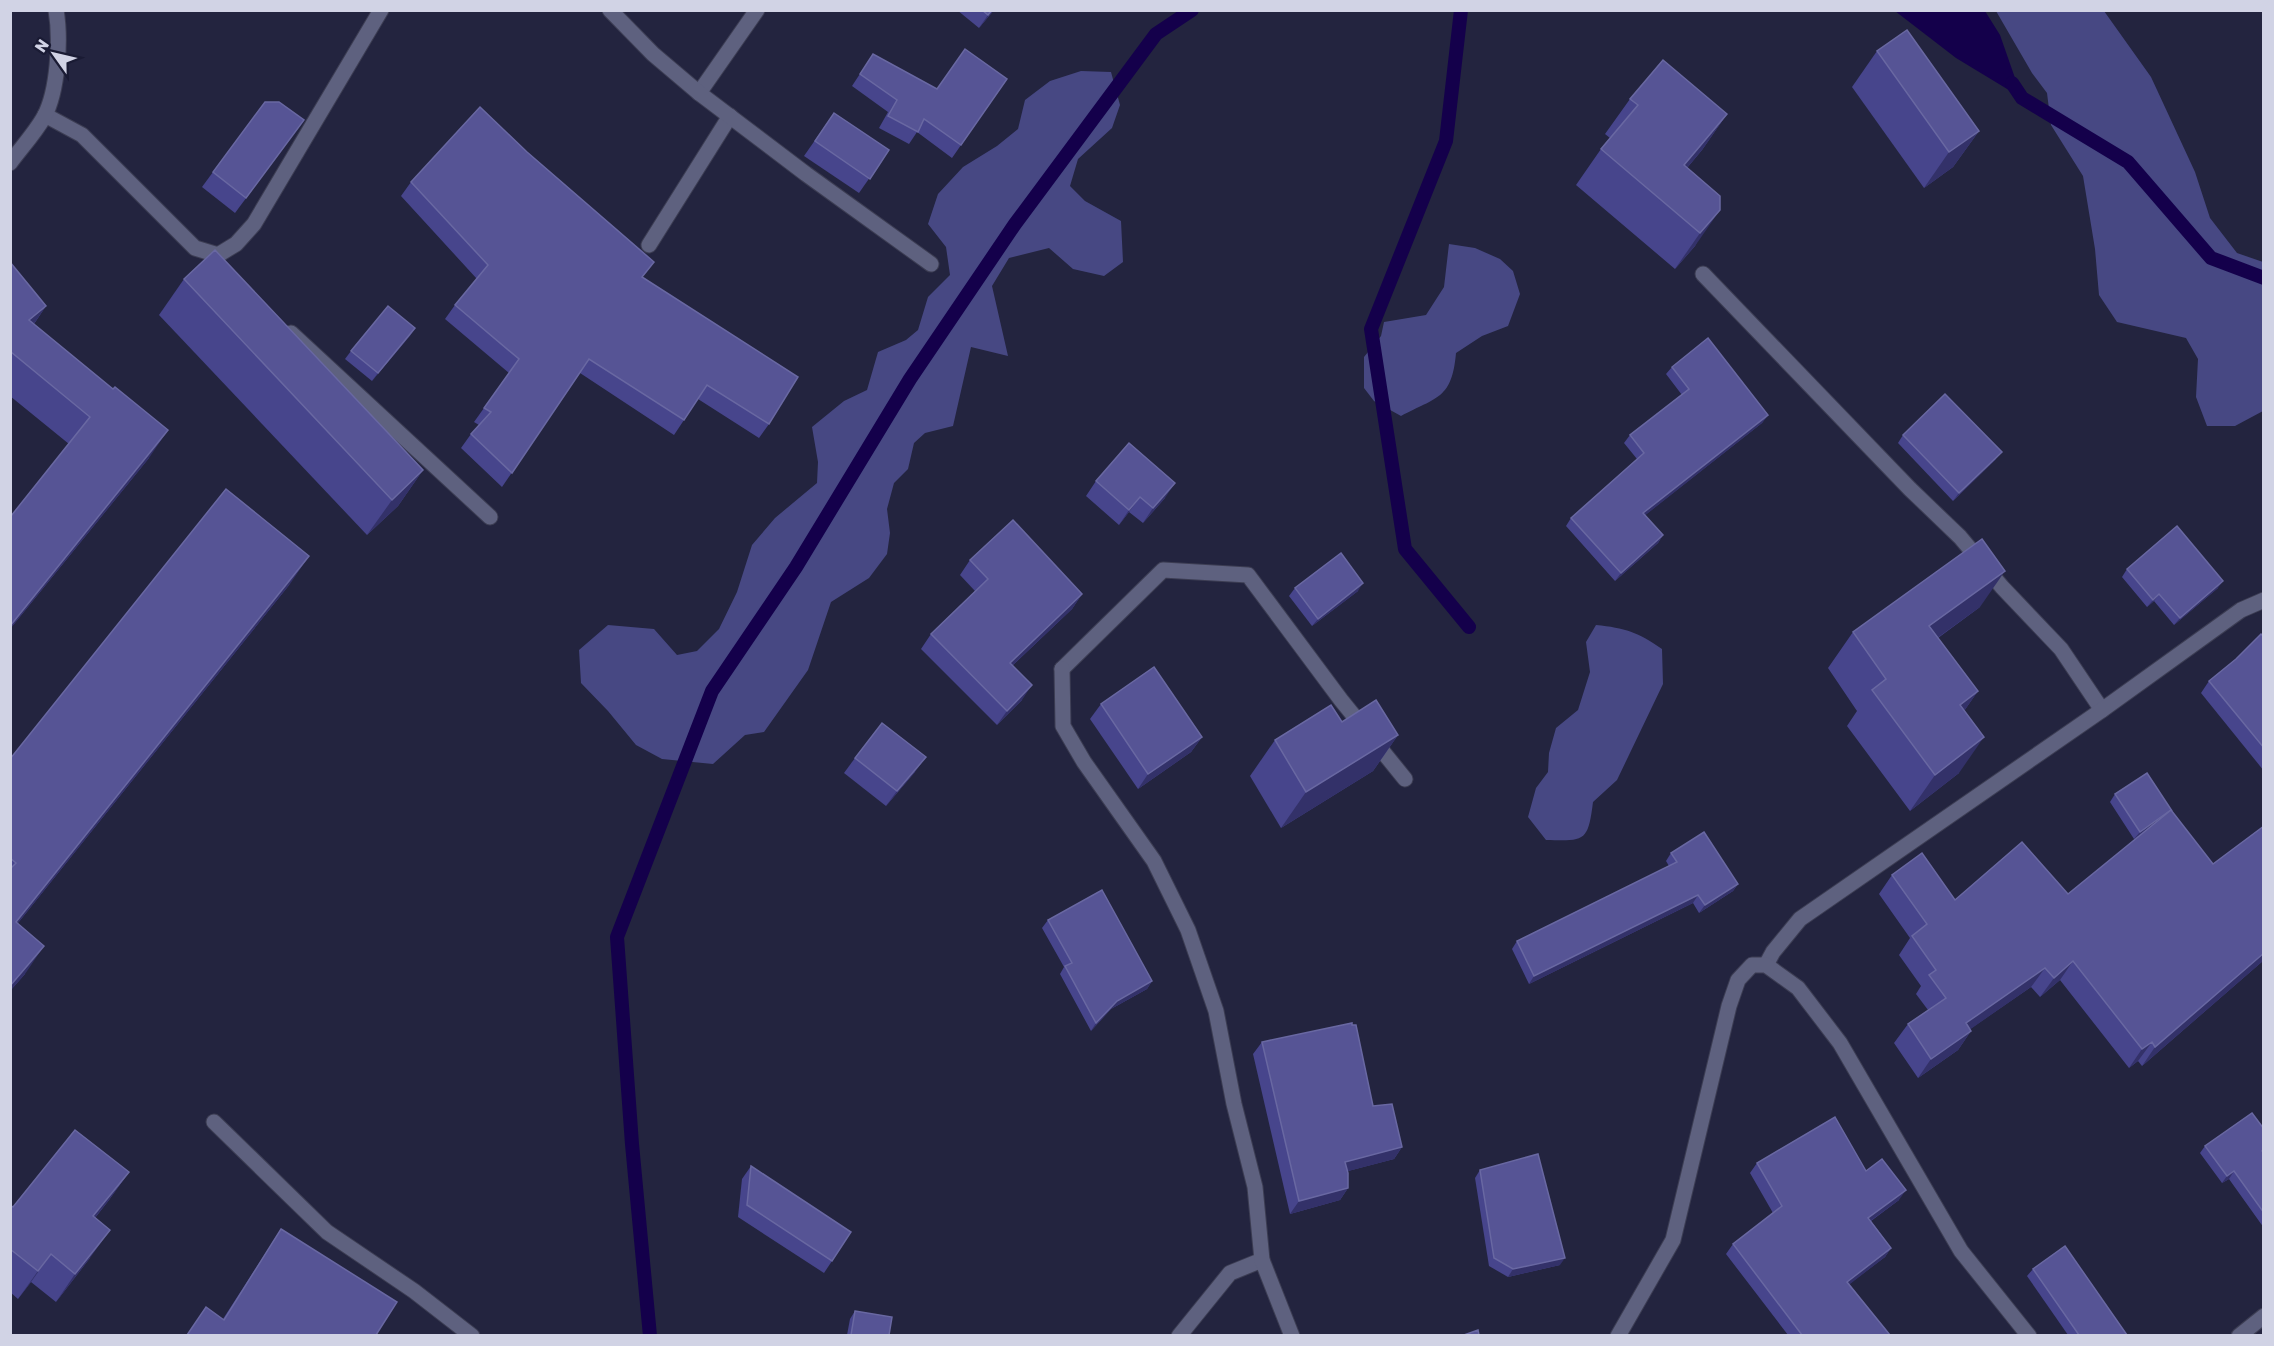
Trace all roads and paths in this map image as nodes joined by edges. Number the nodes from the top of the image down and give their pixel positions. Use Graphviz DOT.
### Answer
graph roads {
  1 [pos="56,10"];
  2 [pos="381,10"];
  3 [pos="610,10"];
  4 [pos="757,10"];
  5 [pos="699,93"];
  6 [pos="45,116"];
  7 [pos="730,116"];
  8 [pos="10,163"];
  9 [pos="649,245"];
  10 [pos="931,264"];
  11 [pos="1704,274"];
  12 [pos="281,323"];
  13 [pos="490,517"];
  14 [pos="2264,600"];
  15 [pos="2102,710"];
  16 [pos="1405,779"];
  17 [pos="1766,965"];
  18 [pos="214,1122"];
  19 [pos="1262,1260"];
  20 [pos="2264,1316"];
  21 [pos="472,1335"];
  22 [pos="1179,1335"];
  23 [pos="1292,1335"];
  24 [pos="1618,1335"];
  25 [pos="2029,1335"];
  26 [pos="2239,1335"];
  1 -- 6 [label="street"];
  2 -- 6 [label="street"];
  3 -- 5 [label="street"];
  4 -- 5 [label="street"];
  5 -- 7 [label="street"];
  6 -- 8 [label="street"];
  7 -- 9 [label="street"];
  7 -- 10 [label="street"];
  11 -- 15 [label="street"];
  12 -- 13 [label="street"];
  14 -- 15 [label="street"];
  15 -- 17 [label="street"];
  16 -- 19 [label="street"];
  17 -- 24 [label="street"];
  17 -- 25 [label="street"];
  18 -- 21 [label="street"];
  19 -- 22 [label="street"];
  19 -- 23 [label="street"];
  20 -- 26 [label="street"];
}
